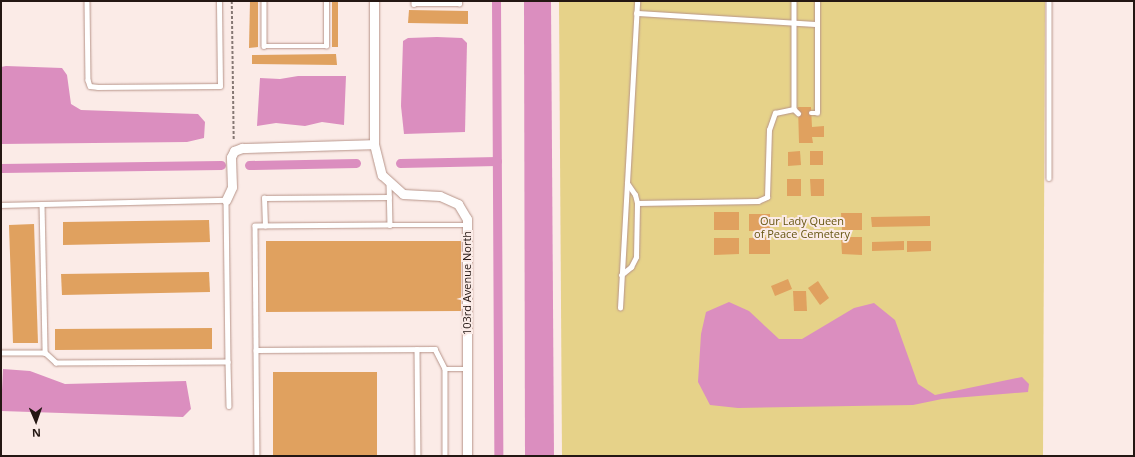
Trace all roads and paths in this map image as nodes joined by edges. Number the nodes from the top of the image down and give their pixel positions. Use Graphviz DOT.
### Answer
graph roads {
  1 [pos="86,1"];
  2 [pos="219,1"];
  3 [pos="232,1"];
  4 [pos="264,1"];
  5 [pos="326,1"];
  6 [pos="374,1"];
  7 [pos="414,1"];
  8 [pos="459,1"];
  9 [pos="637,1"];
  10 [pos="794,1"];
  11 [pos="817,1"];
  12 [pos="1049,1"];
  13 [pos="636,13"];
  14 [pos="792,22"];
  15 [pos="817,24"];
  16 [pos="811,113"];
  17 [pos="374,144"];
  18 [pos="234,151"];
  19 [pos="1050,178"];
  20 [pos="389,181"];
  21 [pos="627,183"];
  22 [pos="389,197"];
  23 [pos="226,200"];
  24 [pos="637,203"];
  25 [pos="42,204"];
  26 [pos="1,205"];
  27 [pos="390,225"];
  28 [pos="467,225"];
  29 [pos="265,226"];
  30 [pos="621,275"];
  31 [pos="620,308"];
  32 [pos="417,349"];
  33 [pos="256,350"];
  34 [pos="1,353"];
  35 [pos="45,353"];
  36 [pos="228,362"];
  37 [pos="445,369"];
  38 [pos="467,369"];
  39 [pos="229,406"];
  40 [pos="257,456"];
  41 [pos="418,456"];
  42 [pos="445,456"];
  43 [pos="467,456"];
  1 -- 2 [label="lane"];
  3 -- 18 [label="path"];
  4 -- 5 [label="lane"];
  6 -- 17 [label="street, 103rd Avenue North"];
  7 -- 8 [label="lane"];
  9 -- 13 [label="lane"];
  10 -- 14 [label="lane"];
  11 -- 15 [label="lane"];
  12 -- 19 [label="lane"];
  13 -- 14 [label="lane"];
  13 -- 21 [label="lane"];
  14 -- 15 [label="lane"];
  14 -- 24 [label="lane"];
  15 -- 16 [label="lane"];
  17 -- 18 [label="street"];
  17 -- 20 [label="street, 103rd Avenue North"];
  18 -- 23 [label="street"];
  20 -- 22 [label="lane"];
  20 -- 28 [label="street, 103rd Avenue North"];
  21 -- 24 [label="lane"];
  21 -- 30 [label="lane"];
  22 -- 27 [label="lane"];
  22 -- 29 [label="lane"];
  23 -- 25 [label="lane"];
  23 -- 36 [label="lane"];
  24 -- 30 [label="lane"];
  25 -- 26 [label="lane"];
  25 -- 35 [label="lane"];
  27 -- 28 [label="lane"];
  27 -- 29 [label="lane"];
  28 -- 38 [label="street, 103rd Avenue North"];
  29 -- 33 [label="lane"];
  30 -- 31 [label="lane"];
  32 -- 33 [label="lane"];
  32 -- 37 [label="lane"];
  32 -- 41 [label="lane"];
  33 -- 40 [label="lane"];
  34 -- 35 [label="lane"];
  35 -- 36 [label="lane"];
  36 -- 39 [label="lane"];
  37 -- 38 [label="lane"];
  37 -- 42 [label="lane"];
  38 -- 43 [label="street, 103rd Avenue North"];
}
